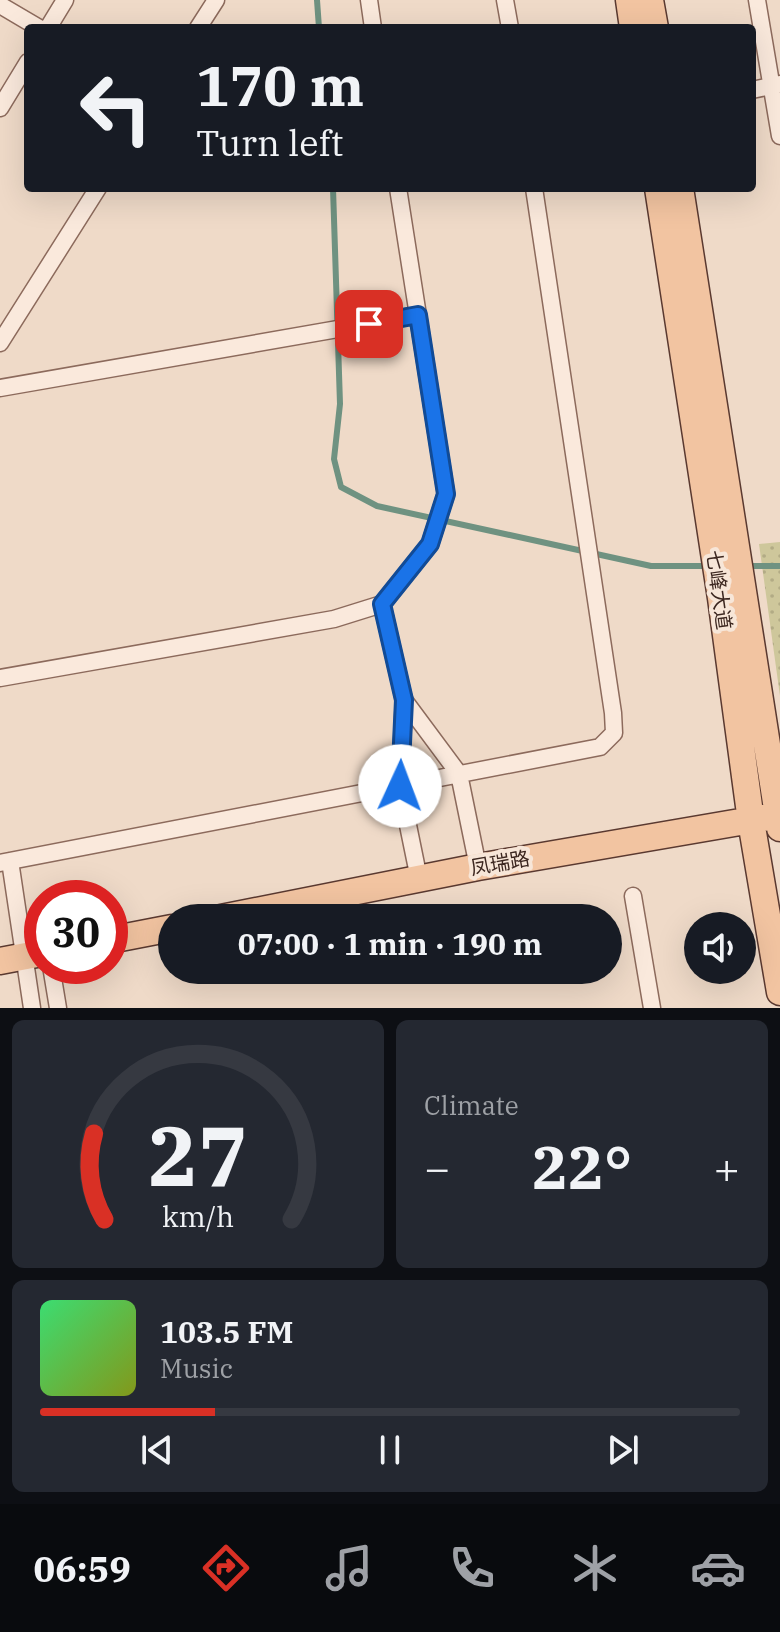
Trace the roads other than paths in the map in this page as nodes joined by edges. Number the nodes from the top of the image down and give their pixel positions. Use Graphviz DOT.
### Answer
graph roads {
  1 [pos="65,0"];
  2 [pos="216,0"];
  3 [pos="369,0"];
  4 [pos="505,0"];
  5 [pos="629,0"];
  6 [pos="650,0"];
  7 [pos="757,0"];
  8 [pos="0,5"];
  9 [pos="32,24"];
  10 [pos="50,24"];
  11 [pos="201,24"];
  12 [pos="372,24"];
  13 [pos="509,24"];
  14 [pos="632,24"];
  15 [pos="654,24"];
  16 [pos="24,69"];
  17 [pos="776,85"];
  18 [pos="756,89"];
  19 [pos="0,108"];
  20 [pos="780,136"];
  21 [pos="95,192"];
  22 [pos="399,192"];
  23 [pos="535,192"];
  24 [pos="659,192"];
  25 [pos="680,192"];
  26 [pos="418,315"];
  27 [pos="0,343"];
  28 [pos="0,388"];
  29 [pos="724,544"];
  30 [pos="732,597"];
  31 [pos="382,604"];
  32 [pos="0,678"];
  33 [pos="404,700"];
  34 [pos="459,774"];
  35 [pos="400,786"];
  36 [pos="779,819"];
  37 [pos="751,821"];
  38 [pos="5,862"];
  39 [pos="478,867"];
  40 [pos="419,879"];
  41 [pos="633,896"];
  42 [pos="292,904"];
  43 [pos="158,931"];
  44 [pos="128,937"];
  45 [pos="22,957"];
  46 [pos="54,984"];
  47 [pos="780,992"];
  48 [pos="32,1008"];
  49 [pos="58,1008"];
  50 [pos="652,1008"];
  1 -- 10 [label="street"];
  2 -- 11 [label="street"];
  3 -- 12 [label="street"];
  4 -- 13 [label="street"];
  5 -- 14 [label="main road"];
  6 -- 15 [label="main road"];
  7 -- 17 [label="street"];
  8 -- 9 [label="street"];
  16 -- 19 [label="street"];
  17 -- 18 [label="street"];
  17 -- 20 [label="street"];
  21 -- 27 [label="street"];
  22 -- 26 [label="street"];
  23 -- 34 [label="street"];
  24 -- 29 [label="main road, 七峰大道"];
  25 -- 29 [label="main road, 七峰大道"];
  26 -- 28 [label="street"];
  26 -- 31 [label="street"];
  29 -- 30 [label="main road, 七峰大道"];
  30 -- 36 [label="main road, 七峰大道"];
  30 -- 37 [label="main road, 七峰大道"];
  31 -- 32 [label="street"];
  31 -- 33 [label="street"];
  33 -- 34 [label="street"];
  33 -- 35 [label="street"];
  34 -- 35 [label="street"];
  34 -- 39 [label="street"];
  35 -- 38 [label="street"];
  35 -- 40 [label="street"];
  36 -- 37 [label="main road, 凤瑞路"];
  37 -- 39 [label="main road, 凤瑞路"];
  37 -- 47 [label="main road, 七峰大道"];
  38 -- 45 [label="street"];
  39 -- 40 [label="main road, 凤瑞路"];
  40 -- 42 [label="main road, 凤瑞路"];
  41 -- 50 [label="street"];
  43 -- 44 [label="main road"];
  45 -- 48 [label="street"];
  46 -- 49 [label="street"];
}
